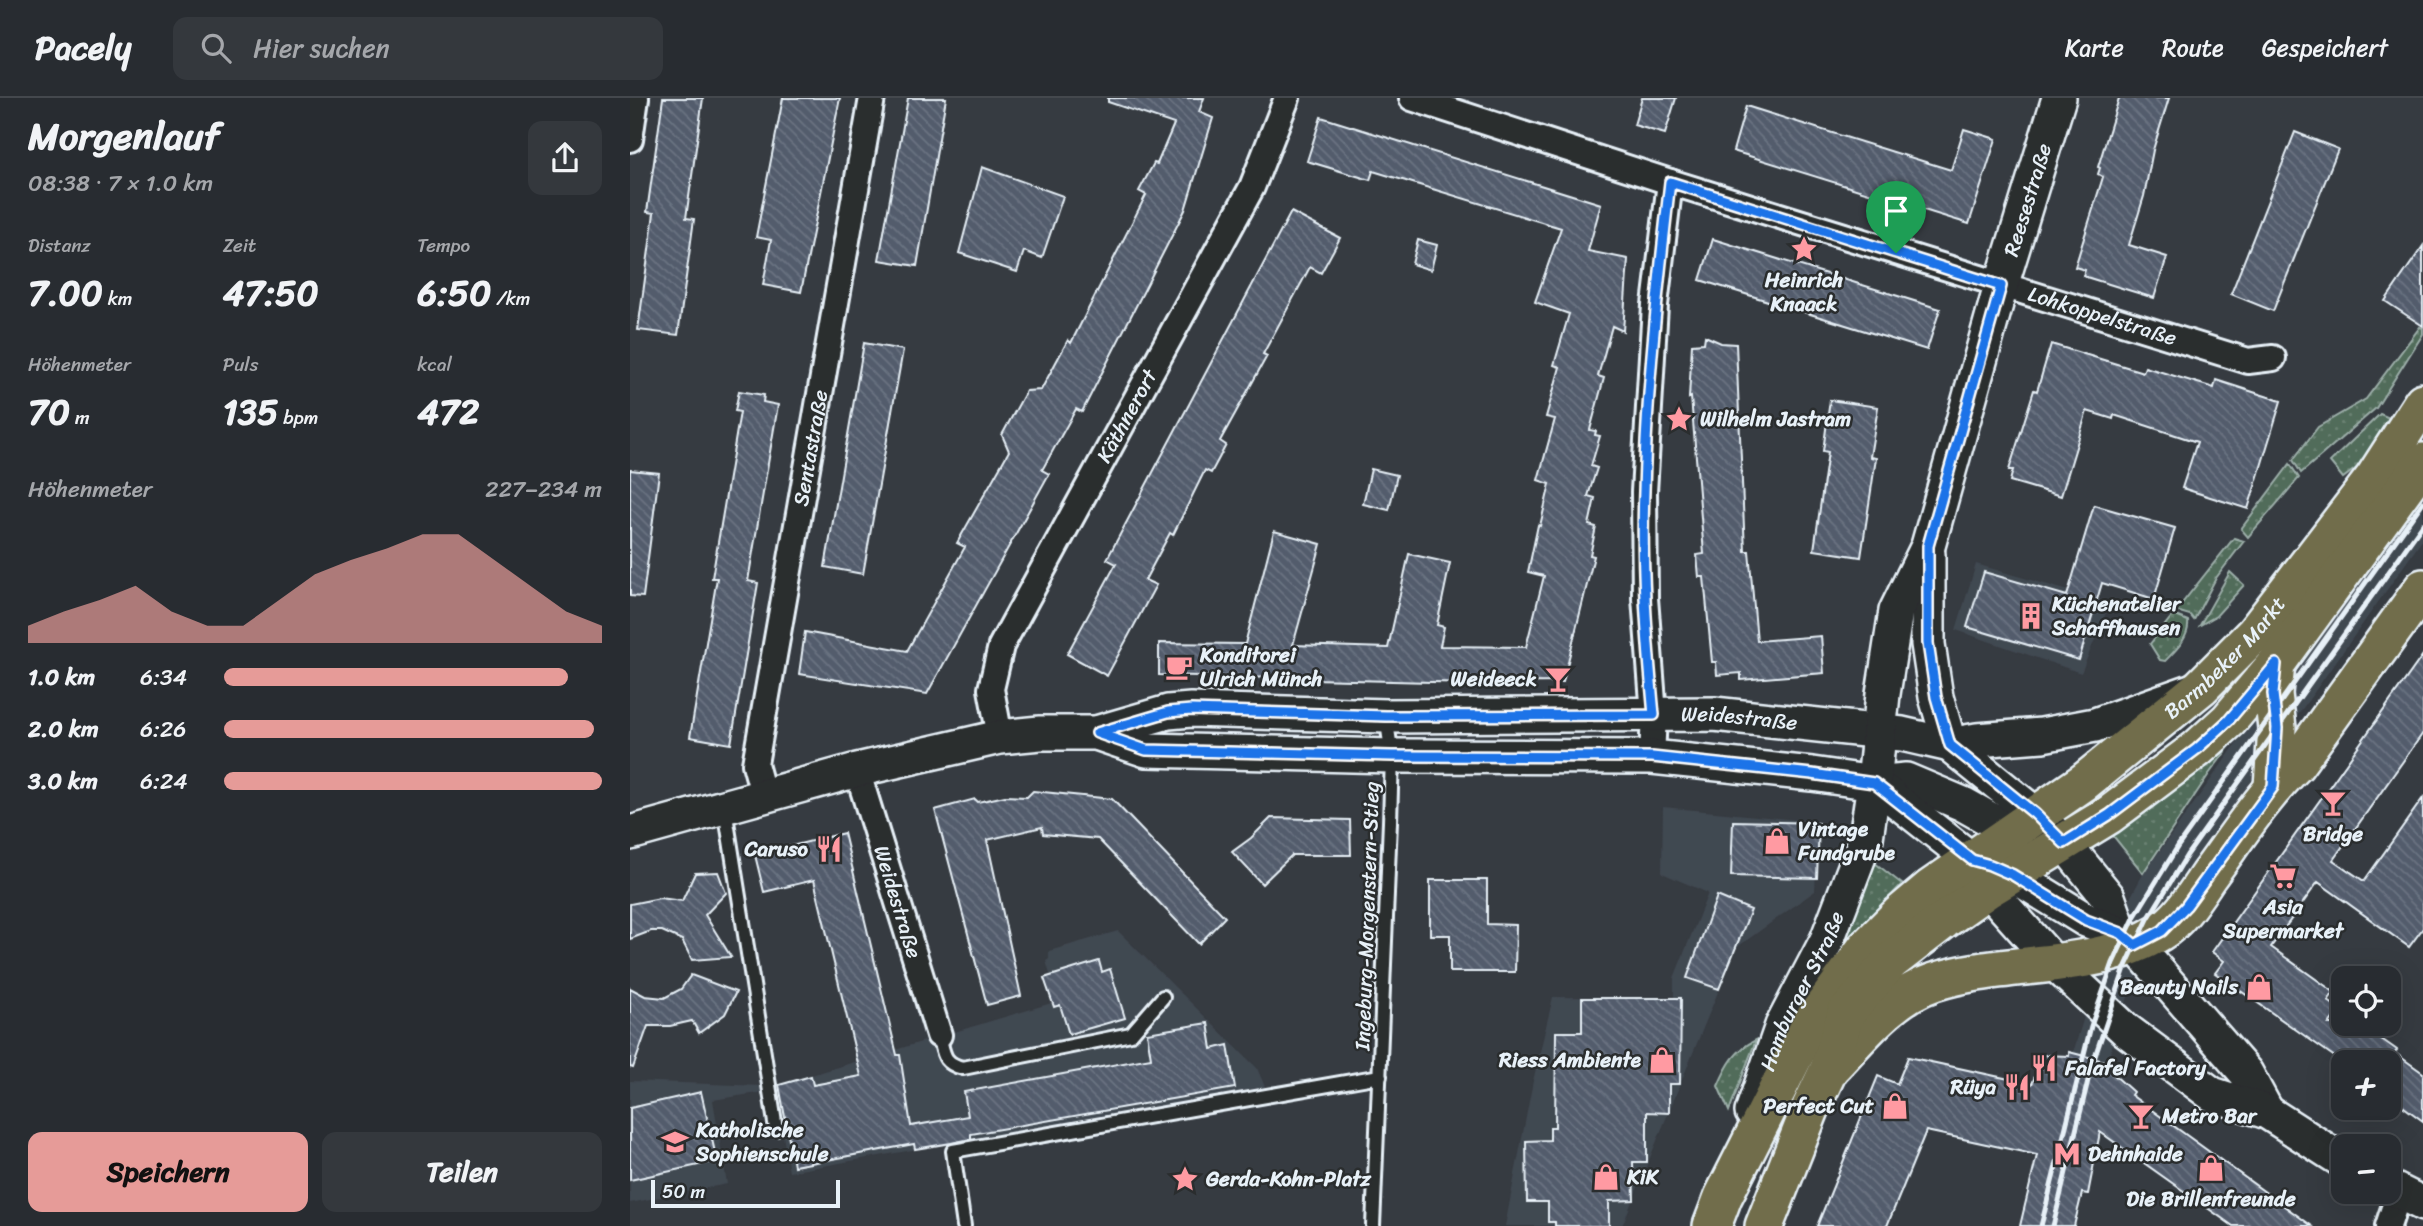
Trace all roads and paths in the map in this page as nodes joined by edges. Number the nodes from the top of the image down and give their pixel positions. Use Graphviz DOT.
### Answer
graph roads {
  1 [pos="635,98"];
  2 [pos="872,98"];
  3 [pos="1287,98"];
  4 [pos="1412,98"];
  5 [pos="2059,98"];
  6 [pos="630,139"];
  7 [pos="1670,182"];
  8 [pos="2001,286"];
  9 [pos="2273,358"];
  10 [pos="2423,402"];
  11 [pos="2423,462"];
  12 [pos="1928,546"];
  13 [pos="2423,588"];
  14 [pos="2276,664"];
  15 [pos="2201,687"];
  16 [pos="1654,715"];
  17 [pos="1386,716"];
  18 [pos="1097,733"];
  19 [pos="1879,733"];
  20 [pos="1000,737"];
  21 [pos="1950,745"];
  22 [pos="1392,756"];
  23 [pos="1652,757"];
  24 [pos="857,771"];
  25 [pos="1874,783"];
  26 [pos="2273,787"];
  27 [pos="764,796"];
  28 [pos="724,808"];
  29 [pos="2023,823"];
  30 [pos="630,834"];
  31 [pos="2064,843"];
  32 [pos="1991,875"];
  33 [pos="2128,939"];
  34 [pos="2053,962"];
  35 [pos="1163,998"];
  36 [pos="939,1035"];
  37 [pos="1829,1069"];
  38 [pos="1380,1076"];
  39 [pos="2267,1112"];
  40 [pos="776,1129"];
  41 [pos="2331,1153"];
  42 [pos="2404,1195"];
  43 [pos="1717,1212"];
  44 [pos="964,1226"];
  45 [pos="1373,1226"];
  46 [pos="1764,1226"];
  47 [pos="2388,1226"];
  1 -- 6 [label="street"];
  2 -- 27 [label="street, Sentastraße"];
  3 -- 20 [label="street, Käthnerort"];
  4 -- 7 [label="street, Lohkoppelstraße"];
  5 -- 8 [label="main road, Reesestraße"];
  7 -- 8 [label="street, Lohkoppelstraße"];
  7 -- 16 [label="street"];
  8 -- 9 [label="street, Lohkoppelstraße"];
  8 -- 12 [label="main road, Reesestraße"];
  10 -- 15 [label="main road, Barmbeker Markt"];
  11 -- 14 [label="main road, Barmbeker Markt"];
  12 -- 19 [label="main road, Reesestraße"];
  12 -- 21 [label="main road, Reesestraße"];
  13 -- 26 [label="main road"];
  14 -- 26 [label="main road"];
  14 -- 31 [label="main road, Barmbeker Markt"];
  15 -- 21 [label="main road"];
  15 -- 29 [label="main road, Barmbeker Markt"];
  16 -- 17 [label="main road, Weidestraße"];
  16 -- 19 [label="main road, Weidestraße"];
  16 -- 23 [label="street"];
  17 -- 18 [label="main road, Weidestraße"];
  17 -- 22 [label="lane, Ingeburg-Morgenstern-Stieg"];
  18 -- 20 [label="main road, Weidestraße"];
  18 -- 22 [label="main road, Weidestraße"];
  19 -- 21 [label="main road"];
  19 -- 25 [label="main road, Reesestraße"];
  20 -- 24 [label="main road, Weidestraße"];
  21 -- 29 [label="main road, Weidestraße"];
  22 -- 23 [label="main road, Weidestraße"];
  22 -- 38 [label="lane, Ingeburg-Morgenstern-Stieg"];
  23 -- 25 [label="main road, Weidestraße"];
  24 -- 27 [label="main road, Weidestraße"];
  24 -- 36 [label="street, Weidestraße"];
  25 -- 29 [label="main road, Weidestraße"];
  25 -- 32 [label="main road, Weidestraße"];
  25 -- 43 [label="main road, Hamburger Straße"];
  26 -- 33 [label="main road"];
  27 -- 28 [label="main road, Weidestraße"];
  28 -- 30 [label="main road, Weidestraße"];
  28 -- 40 [label="lane"];
  29 -- 31 [label="main road, Weidestraße"];
  29 -- 32 [label="main road, Barmbeker Markt"];
  31 -- 32 [label="main road, Barmbeker Markt"];
  31 -- 33 [label="main road"];
  32 -- 33 [label="main road"];
  32 -- 34 [label="main road"];
  32 -- 37 [label="main road"];
  32 -- 43 [label="main road, Hamburger Straße"];
  33 -- 34 [label="main road"];
  33 -- 39 [label="main road"];
  34 -- 37 [label="main road"];
  34 -- 39 [label="main road"];
  35 -- 36 [label="lane"];
  37 -- 46 [label="main road"];
  38 -- 44 [label="lane"];
  38 -- 45 [label="lane, Ingeburg-Morgenstern-Stieg"];
  39 -- 41 [label="main road"];
  42 -- 47 [label="street"];
}
